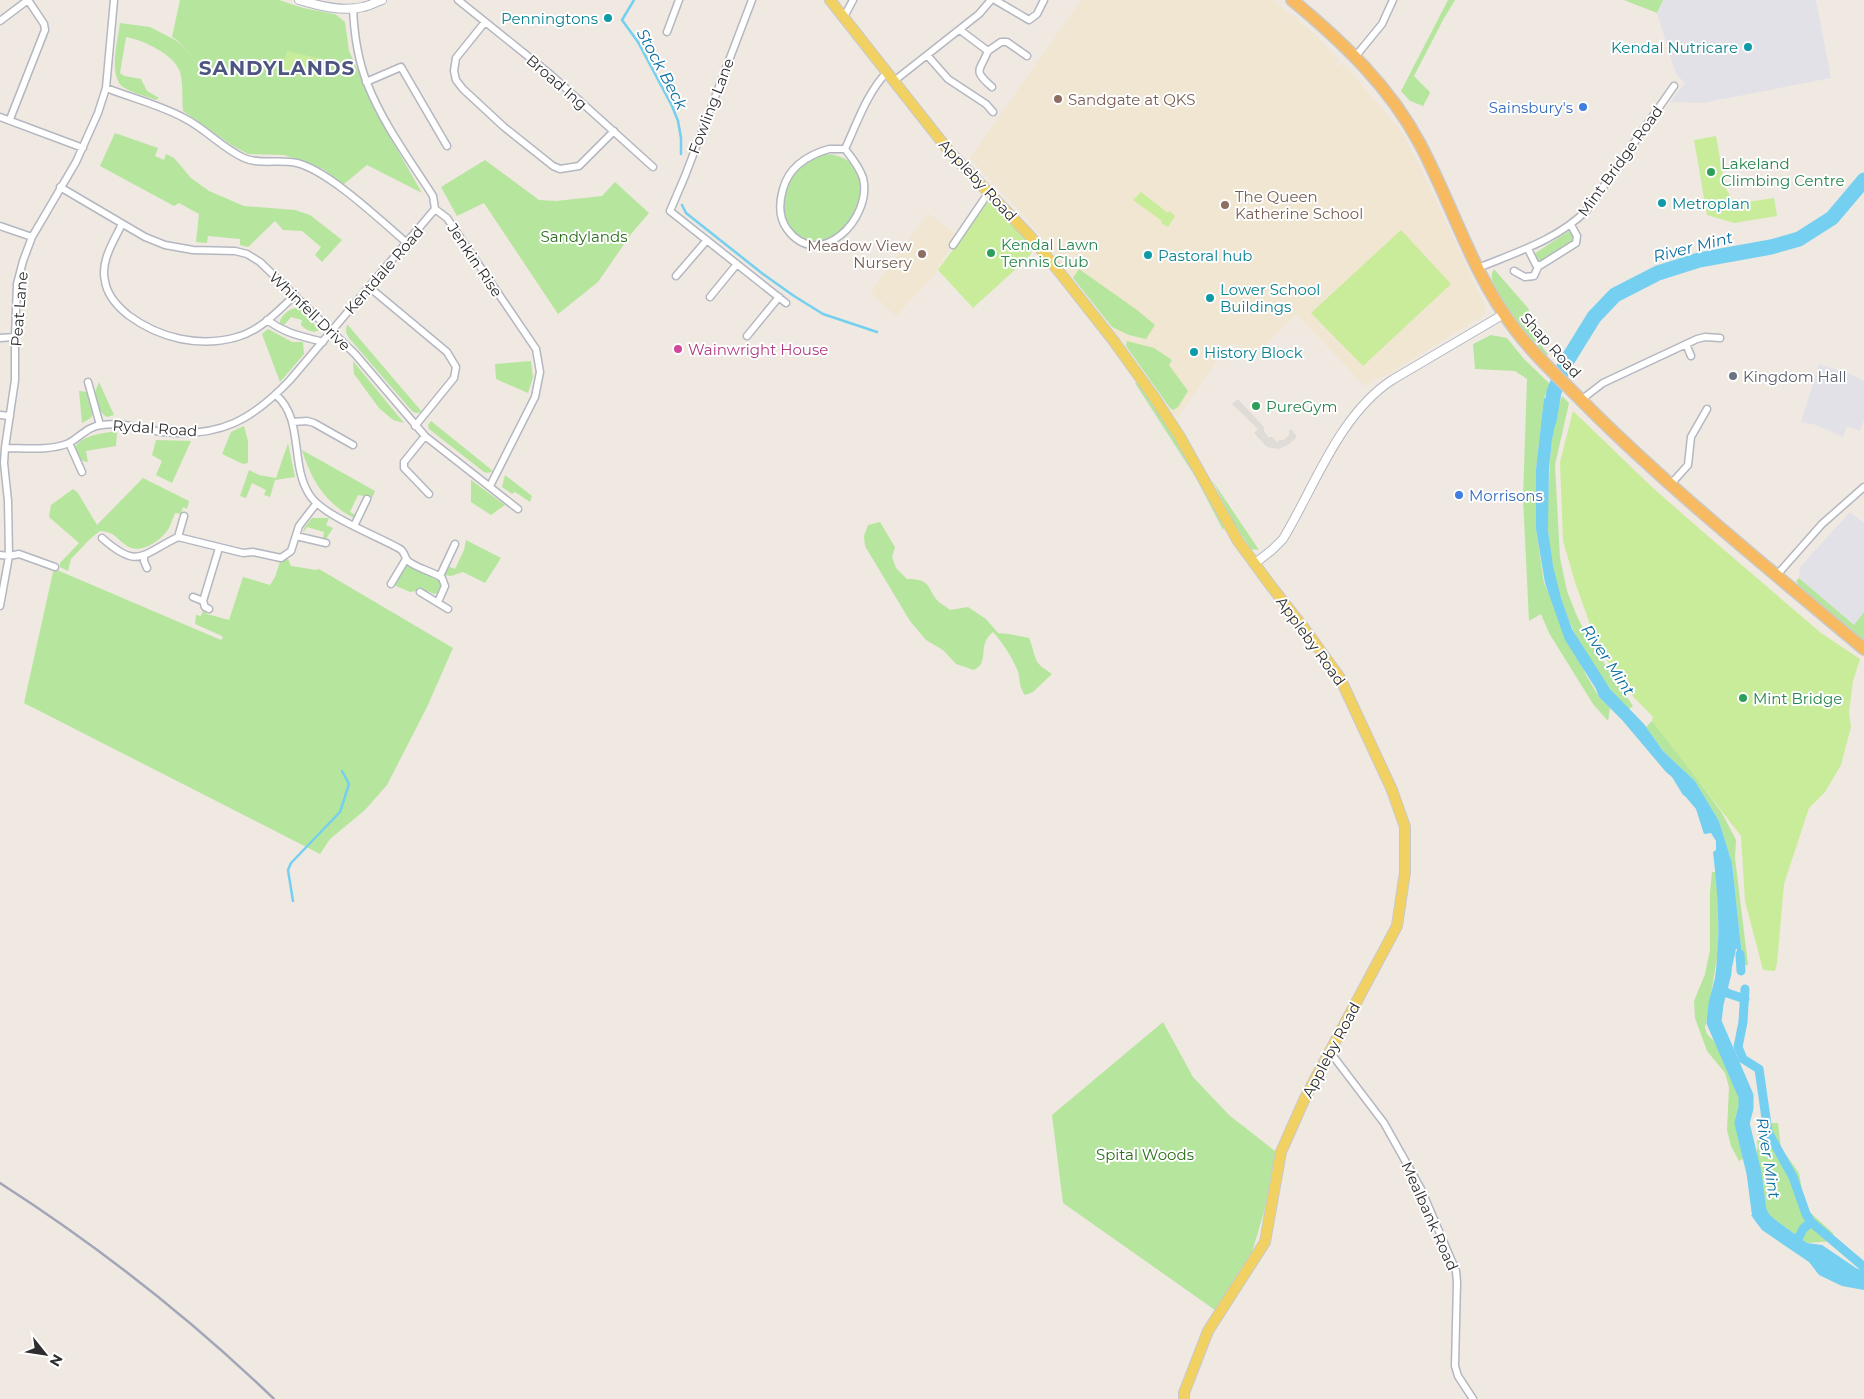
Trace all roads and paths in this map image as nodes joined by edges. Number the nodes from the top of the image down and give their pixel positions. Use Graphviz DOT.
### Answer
graph roads {
  1 [pos="114,0"];
  2 [pos="300,0"];
  3 [pos="382,0"];
  4 [pos="458,0"];
  5 [pos="679,0"];
  6 [pos="752,0"];
  7 [pos="830,0"];
  8 [pos="853,0"];
  9 [pos="991,0"];
  10 [pos="995,0"];
  11 [pos="1044,0"];
  12 [pos="1292,0"];
  13 [pos="1393,0"];
  14 [pos="353,8"];
  15 [pos="844,18"];
  16 [pos="0,21"];
  17 [pos="485,22"];
  18 [pos="960,30"];
  19 [pos="667,32"];
  20 [pos="988,50"];
  21 [pos="928,55"];
  22 [pos="1027,56"];
  23 [pos="1355,57"];
  24 [pos="887,72"];
  25 [pos="366,82"];
  26 [pos="894,82"];
  27 [pos="992,86"];
  28 [pos="1674,86"];
  29 [pos="106,88"];
  30 [pos="994,112"];
  31 [pos="0,117"];
  32 [pos="10,119"];
  33 [pos="614,131"];
  34 [pos="447,146"];
  35 [pos="83,148"];
  36 [pos="845,149"];
  37 [pos="654,167"];
  38 [pos="60,187"];
  39 [pos="989,192"];
  40 [pos="435,209"];
  41 [pos="122,224"];
  42 [pos="1570,225"];
  43 [pos="0,226"];
  44 [pos="32,238"];
  45 [pos="707,240"];
  46 [pos="407,243"];
  47 [pos="953,245"];
  48 [pos="1528,249"];
  49 [pos="737,264"];
  50 [pos="1539,265"];
  51 [pos="1478,268"];
  52 [pos="1514,271"];
  53 [pos="676,276"];
  54 [pos="369,287"];
  55 [pos="295,295"];
  56 [pos="710,297"];
  57 [pos="779,297"];
  58 [pos="786,303"];
  59 [pos="1504,314"];
  60 [pos="267,320"];
  61 [pos="332,331"];
  62 [pos="747,336"];
  63 [pos="15,337"];
  64 [pos="0,338"];
  65 [pos="1720,338"];
  66 [pos="323,342"];
  67 [pos="1686,344"];
  68 [pos="1692,356"];
  69 [pos="88,382"];
  70 [pos="276,395"];
  71 [pos="1581,400"];
  72 [pos="1707,409"];
  73 [pos="0,415"];
  74 [pos="10,416"];
  75 [pos="292,422"];
  76 [pos="100,425"];
  77 [pos="416,426"];
  78 [pos="425,436"];
  79 [pos="69,443"];
  80 [pos="353,445"];
  81 [pos="5,448"];
  82 [pos="82,472"];
  83 [pos="1670,485"];
  84 [pos="490,486"];
  85 [pos="1864,487"];
  86 [pos="429,494"];
  87 [pos="367,499"];
  88 [pos="316,504"];
  89 [pos="518,509"];
  90 [pos="184,516"];
  91 [pos="354,526"];
  92 [pos="296,536"];
  93 [pos="102,538"];
  94 [pos="178,538"];
  95 [pos="326,543"];
  96 [pos="455,544"];
  97 [pos="219,548"];
  98 [pos="0,555"];
  99 [pos="8,556"];
  100 [pos="144,557"];
  101 [pos="406,559"];
  102 [pos="1254,564"];
  103 [pos="55,567"];
  104 [pos="148,568"];
  105 [pos="440,576"];
  106 [pos="1776,576"];
  107 [pos="391,584"];
  108 [pos="420,592"];
  109 [pos="193,597"];
  110 [pos="203,600"];
  111 [pos="438,602"];
  112 [pos="0,606"];
  113 [pos="448,609"];
  114 [pos="209,610"];
  115 [pos="1864,649"];
  116 [pos="1330,1052"];
  117 [pos="1184,1399"];
  118 [pos="1473,1399"];
  1 -- 29 [label="street, Peat Lane"];
  2 -- 14 [label="street"];
  3 -- 14 [label="street"];
  4 -- 17 [label="street, Broad Ing"];
  5 -- 19 [label="street"];
  6 -- 45 [label="street, Fowling Lane"];
  7 -- 15 [label="main road, Appleby Road"];
  8 -- 15 [label="street"];
  9 -- 18 [label="street"];
  10 -- 11 [label="street"];
  12 -- 23 [label="highway, Shap Road"];
  13 -- 23 [label="street"];
  14 -- 25 [label="street, Jenkin Rise"];
  15 -- 24 [label="main road, Appleby Road"];
  16 -- 32 [label="street"];
  17 -- 33 [label="street, Broad Ing"];
  17 -- 33 [label="street"];
  18 -- 20 [label="street"];
  18 -- 21 [label="street"];
  20 -- 22 [label="street"];
  20 -- 27 [label="street"];
  21 -- 26 [label="street"];
  21 -- 30 [label="street"];
  23 -- 51 [label="highway, Shap Road"];
  24 -- 26 [label="main road, Appleby Road"];
  24 -- 36 [label="street"];
  25 -- 34 [label="street"];
  25 -- 40 [label="street, Jenkin Rise"];
  26 -- 39 [label="main road, Appleby Road"];
  28 -- 42 [label="street, Mint Bridge Road"];
  29 -- 35 [label="street, Peat Lane"];
  29 -- 46 [label="street"];
  31 -- 32 [label="street"];
  32 -- 35 [label="street"];
  33 -- 37 [label="street, Broad Ing"];
  35 -- 38 [label="street, Peat Lane"];
  36 -- 36 [label="street"];
  38 -- 41 [label="street, Whinfell Drive"];
  38 -- 44 [label="street, Peat Lane"];
  39 -- 47 [label="street"];
  39 -- 102 [label="main road, Appleby Road"];
  40 -- 46 [label="street, Kentdale Road"];
  40 -- 84 [label="street, Jenkin Rise"];
  41 -- 55 [label="street, Whinfell Drive"];
  41 -- 60 [label="street"];
  42 -- 48 [label="street, Mint Bridge Road"];
  42 -- 50 [label="street"];
  43 -- 44 [label="street"];
  44 -- 63 [label="street, Peat Lane"];
  45 -- 49 [label="street"];
  45 -- 53 [label="street"];
  46 -- 54 [label="street, Kentdale Road"];
  48 -- 50 [label="street"];
  48 -- 51 [label="street, Mint Bridge Road"];
  49 -- 56 [label="street"];
  49 -- 57 [label="street"];
  50 -- 52 [label="street"];
  51 -- 59 [label="highway, Shap Road"];
  54 -- 61 [label="street, Kentdale Road"];
  54 -- 77 [label="street"];
  55 -- 60 [label="street"];
  55 -- 61 [label="street, Whinfell Drive"];
  57 -- 58 [label="street"];
  57 -- 62 [label="street"];
  59 -- 71 [label="highway, Shap Road"];
  59 -- 102 [label="street"];
  60 -- 66 [label="street"];
  61 -- 66 [label="street, Rydal Road"];
  61 -- 77 [label="street, Whinfell Drive"];
  63 -- 64 [label="street"];
  63 -- 74 [label="street, Peat Lane"];
  65 -- 67 [label="street"];
  66 -- 70 [label="street, Rydal Road"];
  67 -- 68 [label="street"];
  67 -- 71 [label="street"];
  69 -- 76 [label="street"];
  70 -- 75 [label="street"];
  70 -- 76 [label="street, Rydal Road"];
  71 -- 83 [label="highway, Shap Road"];
  72 -- 83 [label="street"];
  73 -- 74 [label="street"];
  74 -- 81 [label="street, Peat Lane"];
  75 -- 80 [label="street"];
  75 -- 88 [label="street"];
  76 -- 79 [label="street, Rydal Road"];
  77 -- 78 [label="street, Whinfell Drive"];
  78 -- 84 [label="street, Whinfell Drive"];
  78 -- 86 [label="street"];
  79 -- 81 [label="street, Rydal Road"];
  79 -- 82 [label="street"];
  81 -- 99 [label="street, Peat Lane"];
  83 -- 106 [label="highway, Shap Road"];
  84 -- 89 [label="street, Whinfell Drive"];
  85 -- 106 [label="street"];
  87 -- 91 [label="street"];
  88 -- 91 [label="street"];
  88 -- 92 [label="street"];
  90 -- 94 [label="street"];
  91 -- 101 [label="street"];
  92 -- 95 [label="street"];
  92 -- 97 [label="street"];
  93 -- 100 [label="street"];
  94 -- 97 [label="street"];
  94 -- 100 [label="street"];
  96 -- 105 [label="street"];
  97 -- 110 [label="street"];
  98 -- 99 [label="street"];
  99 -- 103 [label="street"];
  99 -- 112 [label="street, Peat Lane"];
  100 -- 104 [label="street"];
  101 -- 105 [label="street"];
  101 -- 107 [label="street"];
  102 -- 116 [label="main road, Appleby Road"];
  105 -- 111 [label="street"];
  106 -- 115 [label="highway, Shap Road"];
  108 -- 111 [label="street"];
  109 -- 110 [label="street"];
  110 -- 114 [label="street"];
  111 -- 113 [label="street"];
  116 -- 117 [label="main road, Appleby Road"];
  116 -- 118 [label="street, Mealbank Road"];
}
